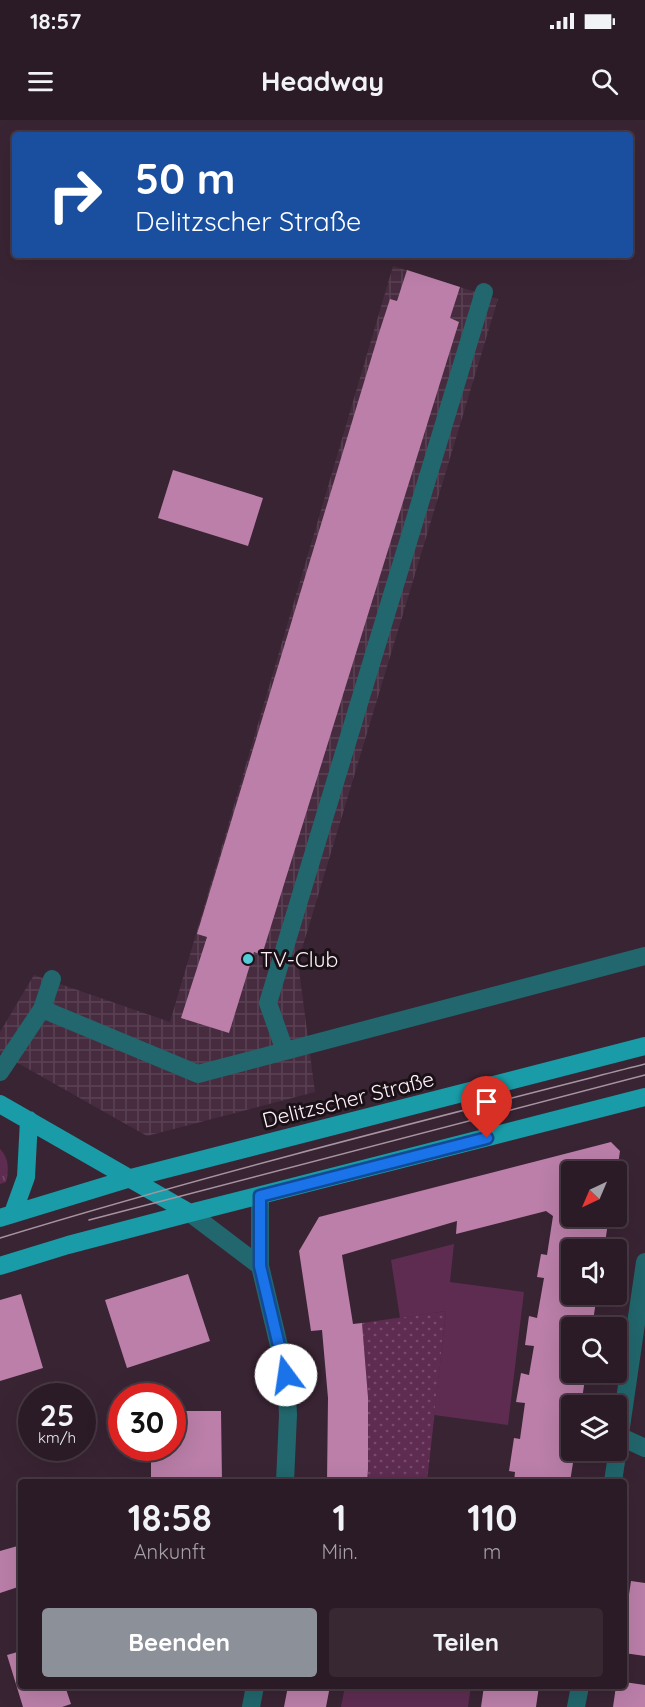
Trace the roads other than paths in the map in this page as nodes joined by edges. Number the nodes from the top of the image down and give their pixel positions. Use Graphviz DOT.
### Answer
graph roads {
  1 [pos="484,291"];
  2 [pos="645,956"];
  3 [pos="52,979"];
  4 [pos="42,1009"];
  5 [pos="645,1046"];
  6 [pos="285,1051"];
  7 [pos="0,1072"];
  8 [pos="645,1097"];
  9 [pos="0,1104"];
  10 [pos="29,1120"];
  11 [pos="131,1178"];
  12 [pos="260,1196"];
  13 [pos="190,1213"];
  14 [pos="7,1215"];
  15 [pos="645,1262"];
  16 [pos="0,1266"];
  17 [pos="260,1266"];
  18 [pos="627,1395"];
  19 [pos="627,1440"];
  20 [pos="645,1448"];
  21 [pos="617,1461"];
  22 [pos="285,1479"];
  23 [pos="614,1479"];
  24 [pos="254,1689"];
  25 [pos="579,1689"];
  26 [pos="251,1707"];
  27 [pos="576,1707"];
  1 -- 6 [label="street"];
  2 -- 6 [label="street"];
  3 -- 4 [label="street"];
  4 -- 6 [label="street"];
  4 -- 7 [label="street"];
  5 -- 11 [label="main road, Delitzscher Straße"];
  8 -- 12 [label="main road"];
  9 -- 10 [label="main road"];
  10 -- 11 [label="main road"];
  10 -- 14 [label="main road"];
  11 -- 13 [label="main road"];
  11 -- 14 [label="main road, Delitzscher Straße"];
  12 -- 13 [label="main road"];
  12 -- 17 [label="street"];
  13 -- 16 [label="main road"];
  13 -- 17 [label="street"];
  15 -- 18 [label="street"];
  17 -- 22 [label="street"];
  19 -- 20 [label="street"];
  21 -- 23 [label="street"];
  24 -- 26 [label="street"];
  25 -- 27 [label="street"];
}
